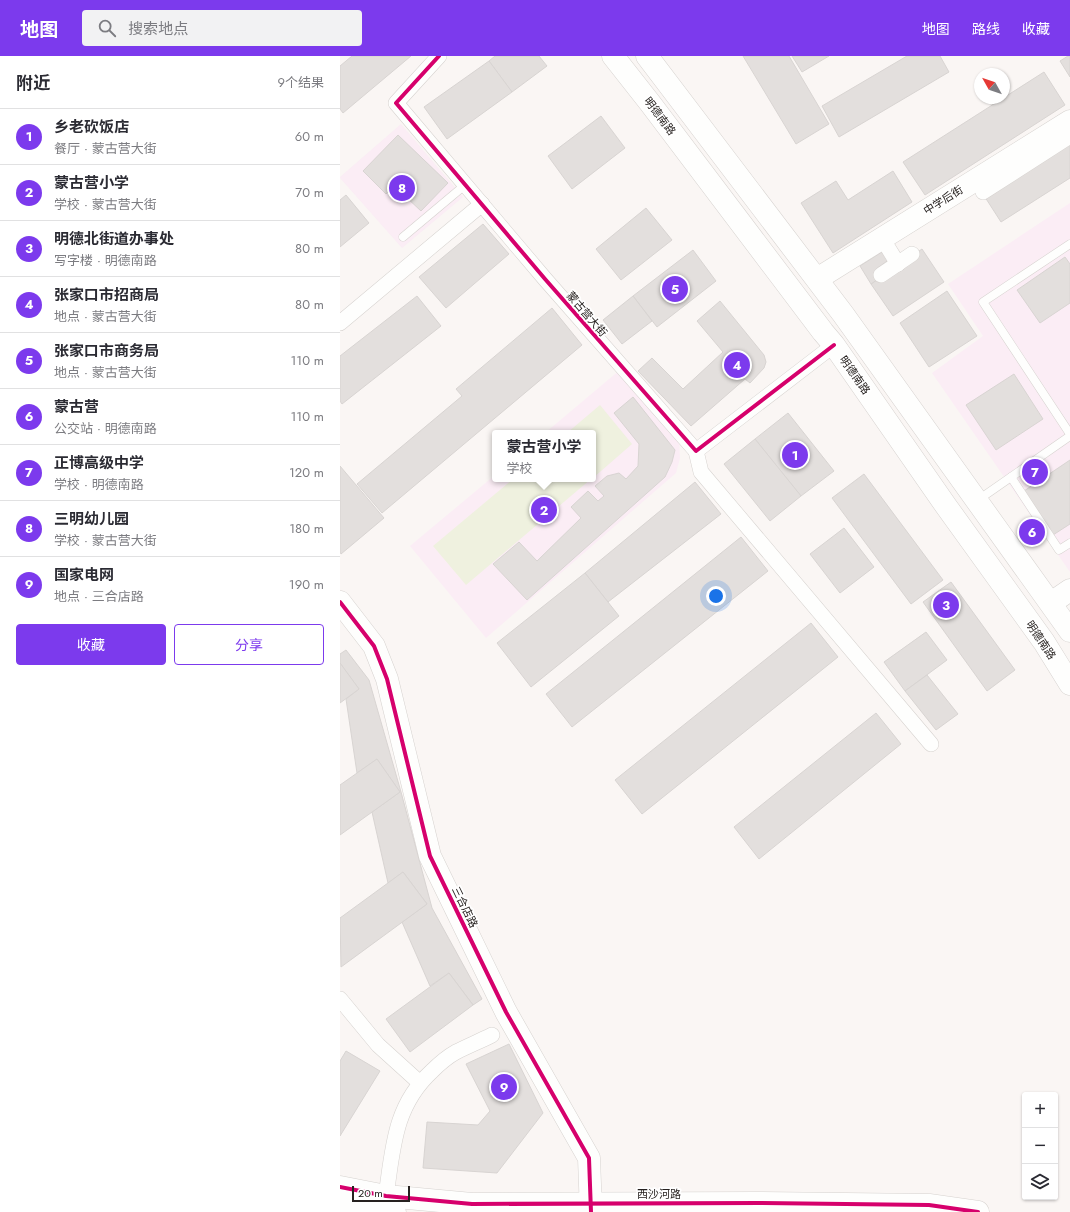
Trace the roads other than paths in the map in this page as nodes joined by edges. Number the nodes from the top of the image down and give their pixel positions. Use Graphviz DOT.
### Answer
graph roads {
  1 [pos="439,56"];
  2 [pos="613,56"];
  3 [pos="648,56"];
  4 [pos="1070,122"];
  5 [pos="1070,136"];
  6 [pos="1030,154"];
  7 [pos="465,185"];
  8 [pos="983,192"];
  9 [pos="482,204"];
  10 [pos="403,236"];
  11 [pos="882,238"];
  12 [pos="1070,244"];
  13 [pos="912,254"];
  14 [pos="898,264"];
  15 [pos="881,275"];
  16 [pos="817,279"];
  17 [pos="843,314"];
  18 [pos="340,323"];
  19 [pos="828,339"];
  20 [pos="1070,435"];
  21 [pos="696,451"];
  22 [pos="1011,477"];
  23 [pos="977,500"];
  24 [pos="1070,542"];
  25 [pos="1070,590"];
  26 [pos="340,603"];
  27 [pos="1051,603"];
  28 [pos="1070,631"];
  29 [pos="1070,684"];
  30 [pos="931,744"];
  31 [pos="340,999"];
  32 [pos="492,1035"];
  33 [pos="420,1083"];
  34 [pos="340,1187"];
  35 [pos="340,1204"];
  36 [pos="390,1204"];
  37 [pos="591,1208"];
  38 [pos="978,1212"];
  1 -- 7 [label="street, 蒙古营大街"];
  2 -- 19 [label="street, 明德南路"];
  3 -- 16 [label="street"];
  4 -- 6 [label="street, 中学后街"];
  5 -- 6 [label="street"];
  6 -- 8 [label="street"];
  6 -- 11 [label="street, 中学后街"];
  7 -- 9 [label="street, 蒙古营大街"];
  7 -- 10 [label="lane"];
  9 -- 18 [label="street"];
  9 -- 21 [label="street, 蒙古营大街"];
  11 -- 14 [label="street"];
  11 -- 16 [label="street, 中学后街"];
  12 -- 20 [label="lane"];
  13 -- 14 [label="street"];
  14 -- 15 [label="street"];
  16 -- 17 [label="street"];
  17 -- 19 [label="street"];
  17 -- 23 [label="street"];
  19 -- 21 [label="street"];
  19 -- 29 [label="street, 明德南路"];
  20 -- 22 [label="lane"];
  21 -- 30 [label="street"];
  22 -- 23 [label="lane"];
  22 -- 24 [label="lane"];
  23 -- 27 [label="street"];
  25 -- 27 [label="street"];
  26 -- 37 [label="street, 三合店路"];
  27 -- 28 [label="street"];
  31 -- 33 [label="street"];
  32 -- 33 [label="street"];
  33 -- 36 [label="street"];
  34 -- 36 [label="street, 西沙河路"];
  35 -- 36 [label="street, 西沙河路"];
  36 -- 37 [label="street, 西沙河路"];
  37 -- 38 [label="street, 西沙河路"];
}
